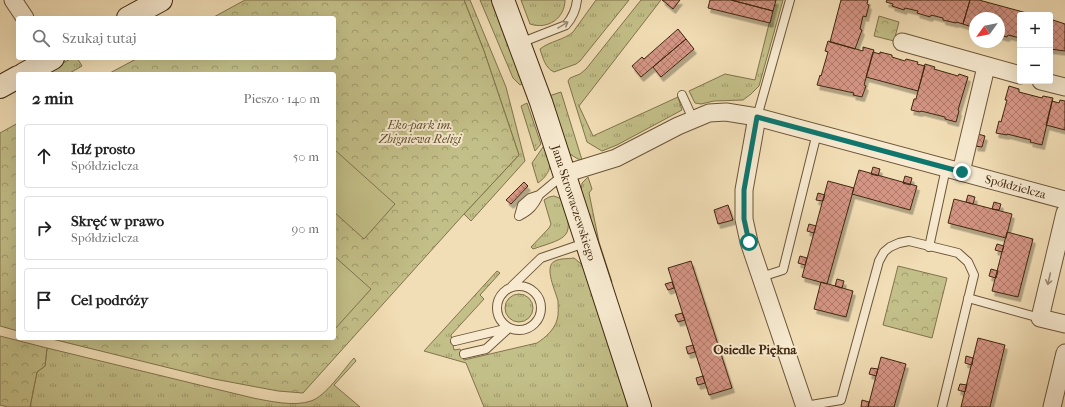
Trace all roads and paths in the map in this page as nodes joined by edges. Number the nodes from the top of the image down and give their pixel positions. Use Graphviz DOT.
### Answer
graph roads {
  1 [pos="13,0"];
  2 [pos="161,0"];
  3 [pos="503,0"];
  4 [pos="577,0"];
  5 [pos="790,0"];
  6 [pos="24,16"];
  7 [pos="132,16"];
  8 [pos="902,42"];
  9 [pos="520,44"];
  10 [pos="48,60"];
  11 [pos="986,66"];
  12 [pos="28,72"];
  13 [pos="1017,75"];
  14 [pos="16,78"];
  15 [pos="1051,84"];
  16 [pos="0,87"];
  17 [pos="1065,88"];
  18 [pos="682,94"];
  19 [pos="757,117"];
  20 [pos="693,119"];
  21 [pos="817,133"];
  22 [pos="954,170"];
  23 [pos="564,174"];
  24 [pos="538,195"];
  25 [pos="1065,200"];
  26 [pos="1065,213"];
  27 [pos="586,243"];
  28 [pos="929,247"];
  29 [pos="761,277"];
  30 [pos="512,286"];
  31 [pos="968,298"];
  32 [pos="1040,318"];
  33 [pos="1065,324"];
  34 [pos="509,328"];
  35 [pos="455,341"];
  36 [pos="1065,352"];
  37 [pos="464,354"];
  38 [pos="640,407"];
  39 [pos="805,407"];
  40 [pos="942,407"];
  41 [pos="1052,407"];
  1 -- 6 [label="street"];
  2 -- 7 [label="street"];
  3 -- 9 [label="street, Jana Skrowaczewskiego"];
  9 -- 4 [label="lane, one-way"];
  5 -- 19 [label="lane"];
  8 -- 11 [label="street"];
  9 -- 23 [label="street, Jana Skrowaczewskiego"];
  10 -- 12 [label="street"];
  11 -- 13 [label="street"];
  11 -- 22 [label="street"];
  14 -- 16 [label="street"];
  15 -- 17 [label="street"];
  18 -- 20 [label="lane"];
  19 -- 20 [label="street, Spółdzielcza"];
  19 -- 21 [label="street, Spółdzielcza"];
  19 -- 29 [label="street"];
  20 -- 23 [label="street, Spółdzielcza"];
  21 -- 22 [label="street, Spółdzielcza"];
  21 -- 29 [label="lane"];
  22 -- 25 [label="street, Spółdzielcza"];
  22 -- 28 [label="lane"];
  23 -- 24 [label="lane"];
  23 -- 27 [label="street, Jana Skrowaczewskiego"];
  26 -- 32 [label="street, one-way"];
  27 -- 30 [label="lane"];
  27 -- 38 [label="street, Jana Skrowaczewskiego"];
  28 -- 31 [label="lane"];
  28 -- 39 [label="lane"];
  29 -- 39 [label="street"];
  30 -- 34 [label="lane"];
  30 -- 34 [label="lane"];
  31 -- 32 [label="lane"];
  31 -- 40 [label="lane"];
  32 -- 33 [label="street"];
  34 -- 35 [label="lane"];
  34 -- 37 [label="lane"];
  36 -- 41 [label="street"];
}
